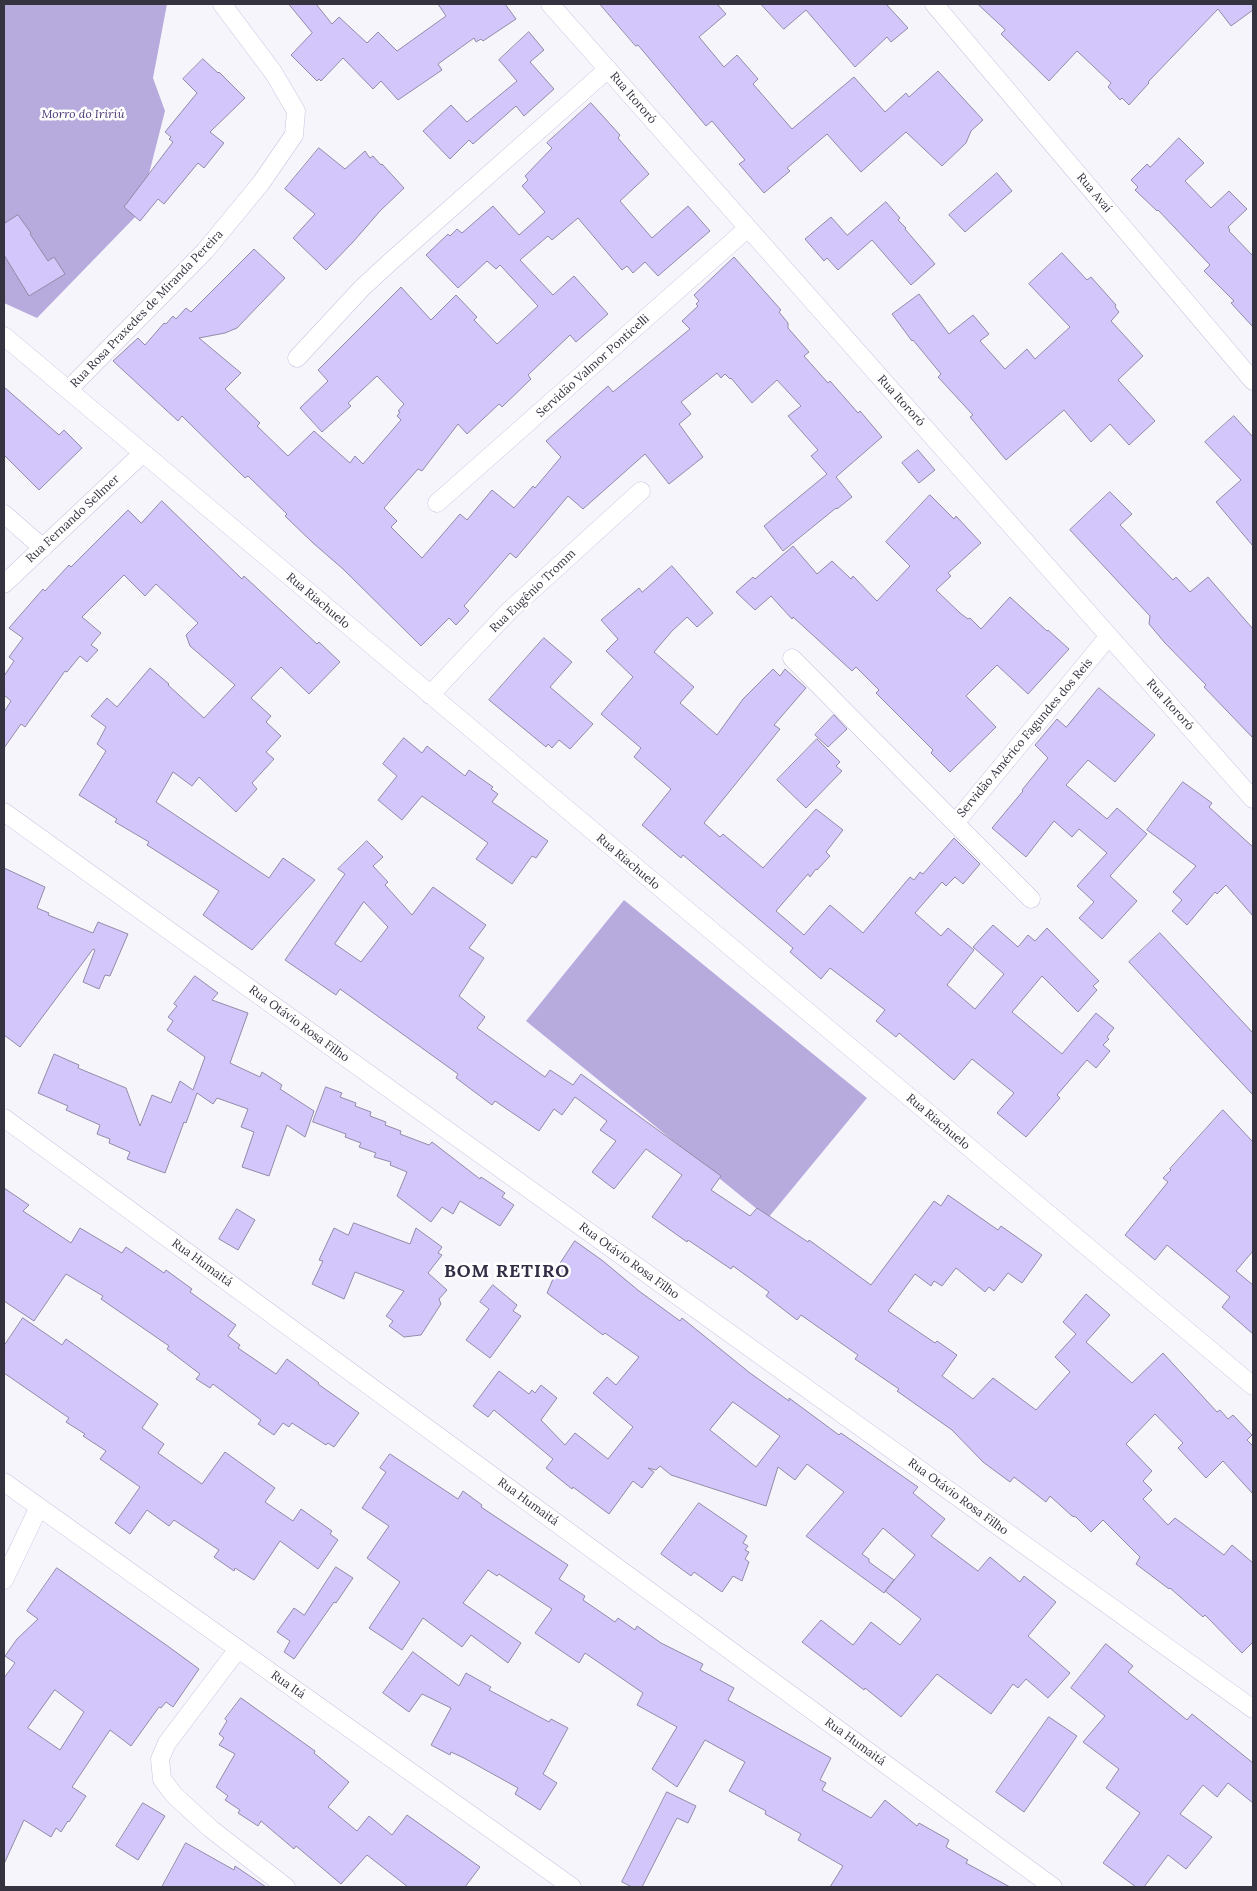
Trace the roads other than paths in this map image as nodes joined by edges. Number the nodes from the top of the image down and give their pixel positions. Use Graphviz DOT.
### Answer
graph roads {
  1 [pos="222,4"];
  2 [pos="550,4"];
  3 [pos="934,4"];
  4 [pos="608,69"];
  5 [pos="748,228"];
  6 [pos="4,336"];
  7 [pos="297,358"];
  8 [pos="1253,382"];
  9 [pos="68,390"];
  10 [pos="142,453"];
  11 [pos="641,491"];
  12 [pos="438,504"];
  13 [pos="4,514"];
  14 [pos="42,548"];
  15 [pos="4,584"];
  16 [pos="1109,636"];
  17 [pos="792,658"];
  18 [pos="430,695"];
  19 [pos="1253,799"];
  20 [pos="4,812"];
  21 [pos="955,823"];
  22 [pos="1031,899"];
  23 [pos="4,1118"];
  24 [pos="1253,1386"];
  25 [pos="4,1482"];
  26 [pos="39,1507"];
  27 [pos="4,1580"];
  28 [pos="238,1649"];
  29 [pos="1253,1709"];
  30 [pos="286,1887"];
  31 [pos="572,1887"];
  32 [pos="1053,1887"];
  1 -- 9 [label="street, Rua Rosa Praxedes de Miranda Pereira"];
  2 -- 4 [label="street, Rua Itororó"];
  3 -- 8 [label="street, Rua Avaí"];
  4 -- 5 [label="street, Rua Itororó"];
  4 -- 7 [label="street"];
  5 -- 12 [label="street, Servidão Valmor Ponticelli"];
  5 -- 16 [label="street, Rua Itororó"];
  6 -- 9 [label="street, Rua Riachuelo"];
  9 -- 10 [label="street, Rua Riachuelo"];
  10 -- 14 [label="street, Rua Fernando Sellmer"];
  10 -- 18 [label="street, Rua Riachuelo"];
  11 -- 18 [label="street, Rua Eugênio Tromm"];
  13 -- 14 [label="street"];
  14 -- 15 [label="street, Rua Fernando Sellmer"];
  16 -- 19 [label="street, Rua Itororó"];
  16 -- 21 [label="street, Servidão Américo Fagundes dos Reis"];
  17 -- 21 [label="street, Servidão Américo Fagundes dos Reis"];
  18 -- 24 [label="street, Rua Riachuelo"];
  20 -- 29 [label="street, Rua Otávio Rosa Filho"];
  21 -- 22 [label="street"];
  23 -- 32 [label="street, Rua Humaitá"];
  25 -- 26 [label="street, Rua Itá"];
  26 -- 27 [label="street"];
  26 -- 28 [label="street, Rua Itá"];
  28 -- 30 [label="street"];
  28 -- 31 [label="street, Rua Itá"];
}
